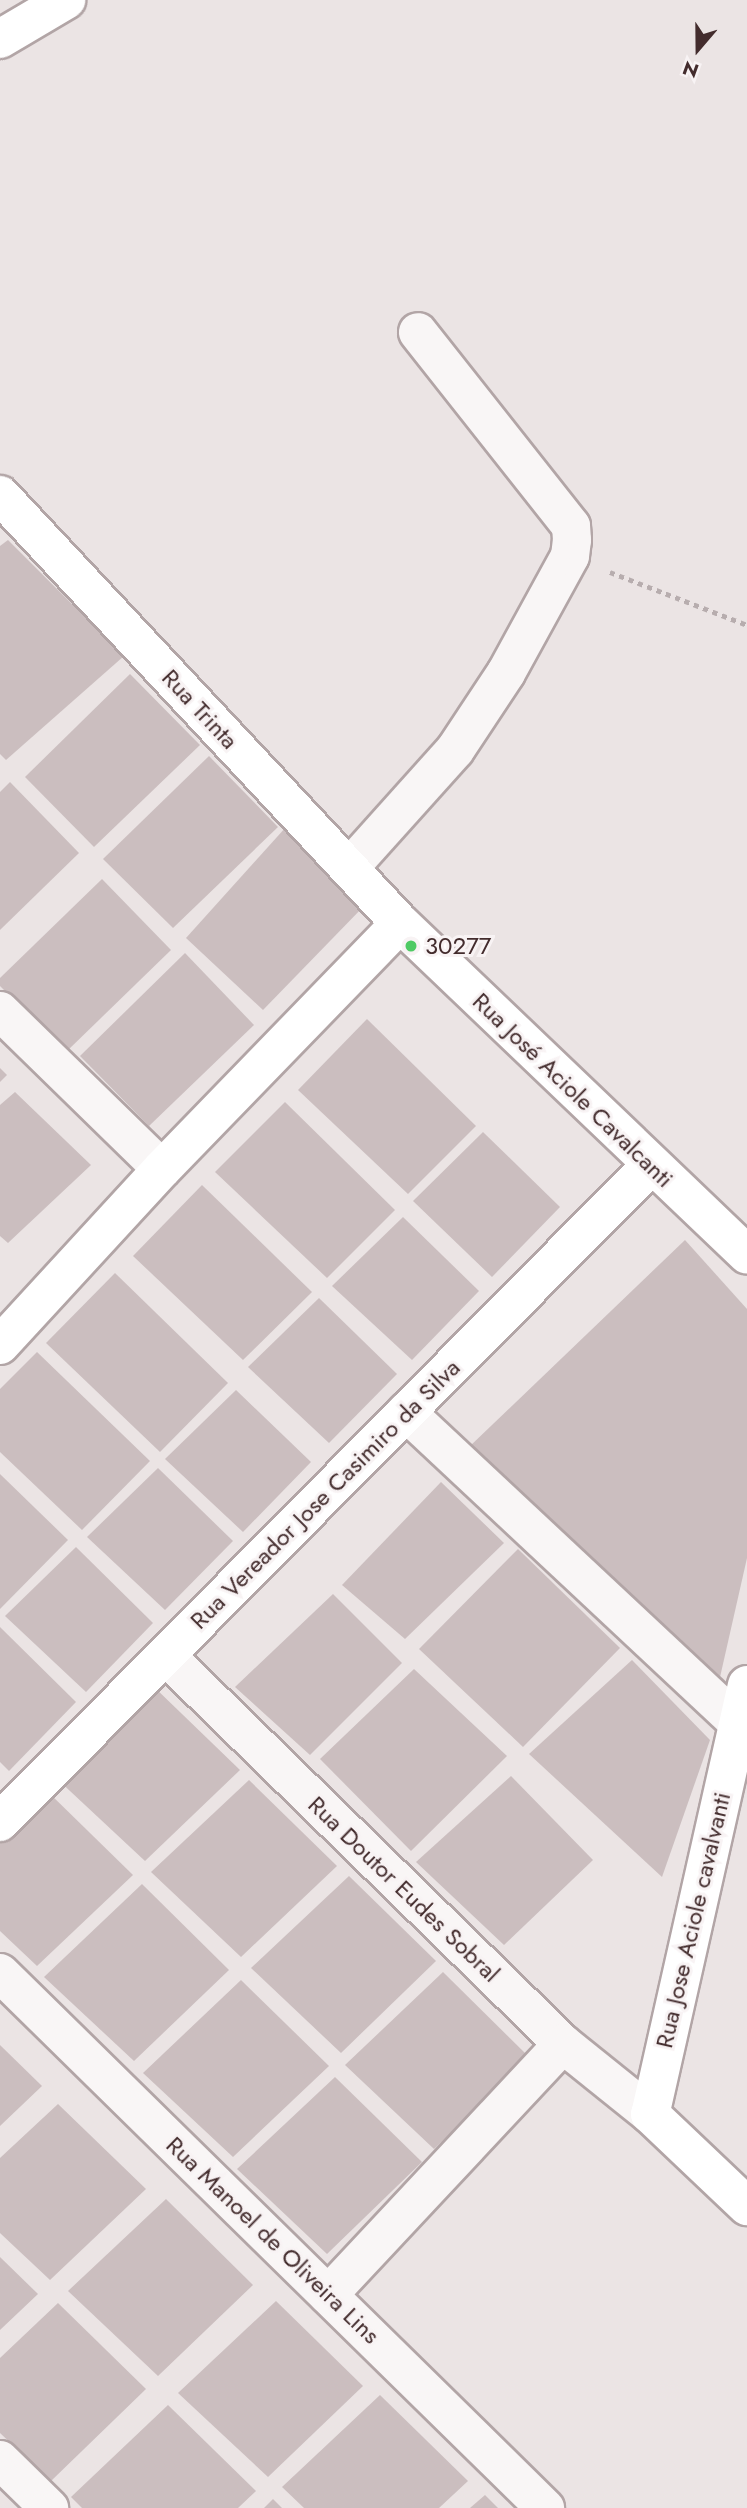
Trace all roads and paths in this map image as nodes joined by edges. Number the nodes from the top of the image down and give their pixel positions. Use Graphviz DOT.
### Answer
graph roads {
  1 [pos="66,0"];
  2 [pos="0,39"];
  3 [pos="418,332"];
  4 [pos="0,495"];
  5 [pos="570,556"];
  6 [pos="747,625"];
  7 [pos="349,867"];
  8 [pos="400,923"];
  9 [pos="0,1011"];
  10 [pos="651,1165"];
  11 [pos="162,1169"];
  12 [pos="747,1255"];
  13 [pos="0,1345"];
  14 [pos="406,1412"];
  15 [pos="165,1656"];
  16 [pos="747,1685"];
  17 [pos="742,1728"];
  18 [pos="0,1822"];
  19 [pos="0,1973"];
  20 [pos="563,2044"];
  21 [pos="650,2114"];
  22 [pos="747,2206"];
  23 [pos="328,2295"];
  24 [pos="0,2460"];
  25 [pos="49,2508"];
  26 [pos="545,2508"];
  1 -- 2 [label="street"];
  3 -- 5 [label="street"];
  4 -- 7 [label="street, Rua Trinta"];
  5 -- 6 [label="path"];
  5 -- 7 [label="street"];
  7 -- 8 [label="street, Rua Trinta"];
  8 -- 10 [label="street, Rua José Aciole Cavalcanti"];
  8 -- 11 [label="street"];
  9 -- 11 [label="street"];
  10 -- 12 [label="street, Rua José Aciole Cavalcanti"];
  10 -- 14 [label="street, Rua Vereador Jose Casimiro da Silva"];
  11 -- 13 [label="street"];
  14 -- 15 [label="street, Rua Vereador Jose Casimiro da Silva"];
  14 -- 17 [label="street"];
  15 -- 18 [label="street, Rua Vereador Jose Casimiro da Silva"];
  15 -- 20 [label="street, Rua Doutor Eudes Sobral"];
  16 -- 17 [label="street, Rua Jose Aciole cavalvanti"];
  17 -- 21 [label="street, Rua Jose Aciole cavalvanti"];
  19 -- 23 [label="street, Rua Manoel de Oliveira Lins"];
  20 -- 21 [label="street, Rua Doutor Eudes Sobral"];
  20 -- 23 [label="street"];
  21 -- 22 [label="street"];
  23 -- 26 [label="street, Rua Manoel de Oliveira Lins"];
  24 -- 25 [label="street"];
}
